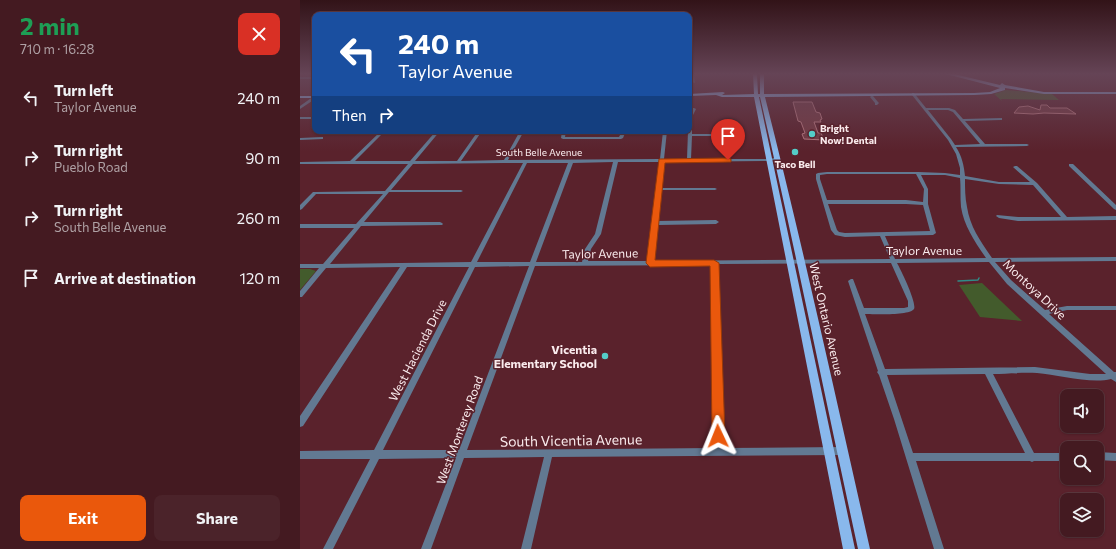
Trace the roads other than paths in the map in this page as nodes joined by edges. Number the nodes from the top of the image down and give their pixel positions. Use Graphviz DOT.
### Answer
graph roads {
  1 [pos="311,100"];
  2 [pos="757,100"];
  3 [pos="763,100"];
  4 [pos="874,100"];
  5 [pos="917,100"];
  6 [pos="876,104"];
  7 [pos="300,108"];
  8 [pos="694,109"];
  9 [pos="925,109"];
  10 [pos="692,113"];
  11 [pos="300,118"];
  12 [pos="312,118"];
  13 [pos="1001,119"];
  14 [pos="962,120"];
  15 [pos="380,134"];
  16 [pos="435,134"];
  17 [pos="478,134"];
  18 [pos="520,134"];
  19 [pos="564,134"];
  20 [pos="623,134"];
  21 [pos="665,134"];
  22 [pos="690,135"];
  23 [pos="732,135"];
  24 [pos="322,138"];
  25 [pos="300,139"];
  26 [pos="1026,145"];
  27 [pos="954,146"];
  28 [pos="984,146"];
  29 [pos="778,158"];
  30 [pos="690,160"];
  31 [pos="770,160"];
  32 [pos="571,161"];
  33 [pos="616,161"];
  34 [pos="662,161"];
  35 [pos="412,162"];
  36 [pos="458,162"];
  37 [pos="505,162"];
  38 [pos="526,162"];
  39 [pos="300,163"];
  40 [pos="351,163"];
  41 [pos="1071,164"];
  42 [pos="1015,167"];
  43 [pos="918,173"];
  44 [pos="963,177"];
  45 [pos="1035,184"];
  46 [pos="658,189"];
  47 [pos="715,189"];
  48 [pos="461,191"];
  49 [pos="388,192"];
  50 [pos="825,202"];
  51 [pos="925,204"];
  52 [pos="300,208"];
  53 [pos="1116,208"];
  54 [pos="999,216"];
  55 [pos="1116,218"];
  56 [pos="1066,219"];
  57 [pos="716,222"];
  58 [pos="654,223"];
  59 [pos="440,224"];
  60 [pos="359,225"];
  61 [pos="300,226"];
  62 [pos="882,235"];
  63 [pos="1116,259"];
  64 [pos="990,260"];
  65 [pos="795,261"];
  66 [pos="894,261"];
  67 [pos="650,263"];
  68 [pos="714,263"];
  69 [pos="584,264"];
  70 [pos="405,265"];
  71 [pos="473,265"];
  72 [pos="532,265"];
  73 [pos="300,266"];
  74 [pos="325,266"];
  75 [pos="851,281"];
  76 [pos="300,295"];
  77 [pos="1116,308"];
  78 [pos="861,311"];
  79 [pos="1044,313"];
  80 [pos="881,372"];
  81 [pos="988,372"];
  82 [pos="1115,376"];
  83 [pos="300,423"];
  84 [pos="719,451"];
  85 [pos="829,451"];
  86 [pos="843,451"];
  87 [pos="549,453"];
  88 [pos="462,454"];
  89 [pos="300,455"];
  90 [pos="376,455"];
  91 [pos="1104,456"];
  92 [pos="910,457"];
  93 [pos="1060,457"];
  94 [pos="1116,457"];
  95 [pos="1032,458"];
  96 [pos="328,549"];
  97 [pos="426,549"];
  98 [pos="526,549"];
  99 [pos="848,549"];
  100 [pos="864,549"];
  101 [pos="939,549"];
  1 -- 7 [label="street"];
  2 -- 31 [label="main road, West Ontario Avenue"];
  3 -- 29 [label="main road, West Ontario Avenue"];
  4 -- 6 [label="street"];
  5 -- 9 [label="street, Montoya Drive"];
  8 -- 10 [label="street"];
  9 -- 14 [label="street"];
  9 -- 27 [label="street, Montoya Drive"];
  11 -- 12 [label="street"];
  13 -- 14 [label="street"];
  14 -- 28 [label="street"];
  15 -- 40 [label="street"];
  16 -- 35 [label="street"];
  17 -- 36 [label="street"];
  18 -- 37 [label="street"];
  19 -- 20 [label="street"];
  21 -- 34 [label="street"];
  22 -- 23 [label="street"];
  22 -- 30 [label="street"];
  24 -- 25 [label="street"];
  26 -- 28 [label="street"];
  27 -- 28 [label="street"];
  27 -- 44 [label="street, Montoya Drive"];
  29 -- 31 [label="street, South Belle Avenue"];
  29 -- 65 [label="main road, West Ontario Avenue"];
  30 -- 31 [label="street, South Belle Avenue"];
  30 -- 34 [label="street, South Belle Avenue"];
  31 -- 65 [label="main road, West Ontario Avenue"];
  32 -- 33 [label="street, South Belle Avenue"];
  32 -- 38 [label="street, South Belle Avenue"];
  32 -- 72 [label="street, West Monterey Road"];
  33 -- 34 [label="street, South Belle Avenue"];
  33 -- 69 [label="street"];
  34 -- 46 [label="street"];
  35 -- 36 [label="street, South Belle Avenue"];
  35 -- 40 [label="street, South Belle Avenue"];
  35 -- 49 [label="street"];
  36 -- 37 [label="street, South Belle Avenue"];
  37 -- 38 [label="street, South Belle Avenue"];
  38 -- 71 [label="street, West Hacienda Drive"];
  39 -- 40 [label="street, South Belle Avenue"];
  41 -- 53 [label="street"];
  42 -- 45 [label="street"];
  43 -- 44 [label="street"];
  43 -- 50 [label="street"];
  43 -- 51 [label="street"];
  44 -- 45 [label="street"];
  44 -- 64 [label="street, Montoya Drive"];
  45 -- 56 [label="street"];
  46 -- 47 [label="street"];
  46 -- 58 [label="street"];
  48 -- 49 [label="street"];
  49 -- 52 [label="street"];
  49 -- 60 [label="street"];
  50 -- 51 [label="street"];
  50 -- 62 [label="street"];
  51 -- 62 [label="street"];
  54 -- 56 [label="street"];
  55 -- 56 [label="street"];
  57 -- 58 [label="street"];
  58 -- 67 [label="street"];
  59 -- 60 [label="street"];
  60 -- 61 [label="street"];
  60 -- 74 [label="street"];
  62 -- 66 [label="street"];
  63 -- 64 [label="street, Taylor Avenue"];
  64 -- 66 [label="street, Taylor Avenue"];
  64 -- 79 [label="street, Montoya Drive"];
  65 -- 66 [label="street, Taylor Avenue"];
  65 -- 68 [label="street, Taylor Avenue"];
  65 -- 85 [label="main road, West Ontario Avenue"];
  65 -- 86 [label="main road, West Ontario Avenue"];
  66 -- 78 [label="street"];
  67 -- 68 [label="street, Taylor Avenue"];
  67 -- 69 [label="street, Taylor Avenue"];
  68 -- 84 [label="street"];
  69 -- 72 [label="street, Taylor Avenue"];
  70 -- 71 [label="street, Taylor Avenue"];
  70 -- 74 [label="street, Taylor Avenue"];
  70 -- 83 [label="street"];
  71 -- 72 [label="street, Taylor Avenue"];
  71 -- 90 [label="street, West Hacienda Drive"];
  72 -- 88 [label="street, West Monterey Road"];
  73 -- 74 [label="street, Taylor Avenue"];
  74 -- 76 [label="street"];
  75 -- 78 [label="street"];
  77 -- 79 [label="street"];
  78 -- 80 [label="street"];
  79 -- 82 [label="street, Montoya Drive"];
  80 -- 81 [label="street"];
  80 -- 92 [label="street"];
  81 -- 82 [label="street"];
  81 -- 95 [label="street"];
  84 -- 85 [label="street, South Vicentia Avenue"];
  84 -- 87 [label="street, South Vicentia Avenue"];
  85 -- 86 [label="street, South Vicentia Avenue"];
  85 -- 99 [label="main road, West Ontario Avenue"];
  86 -- 100 [label="main road, West Ontario Avenue"];
  87 -- 88 [label="street, South Vicentia Avenue"];
  87 -- 98 [label="street"];
  88 -- 90 [label="street, South Vicentia Avenue"];
  88 -- 97 [label="street, West Monterey Road"];
  89 -- 90 [label="street, South Vicentia Avenue"];
  90 -- 96 [label="street, West Hacienda Drive"];
  91 -- 94 [label="street"];
  92 -- 95 [label="street"];
  92 -- 101 [label="street"];
  93 -- 95 [label="street"];
}
